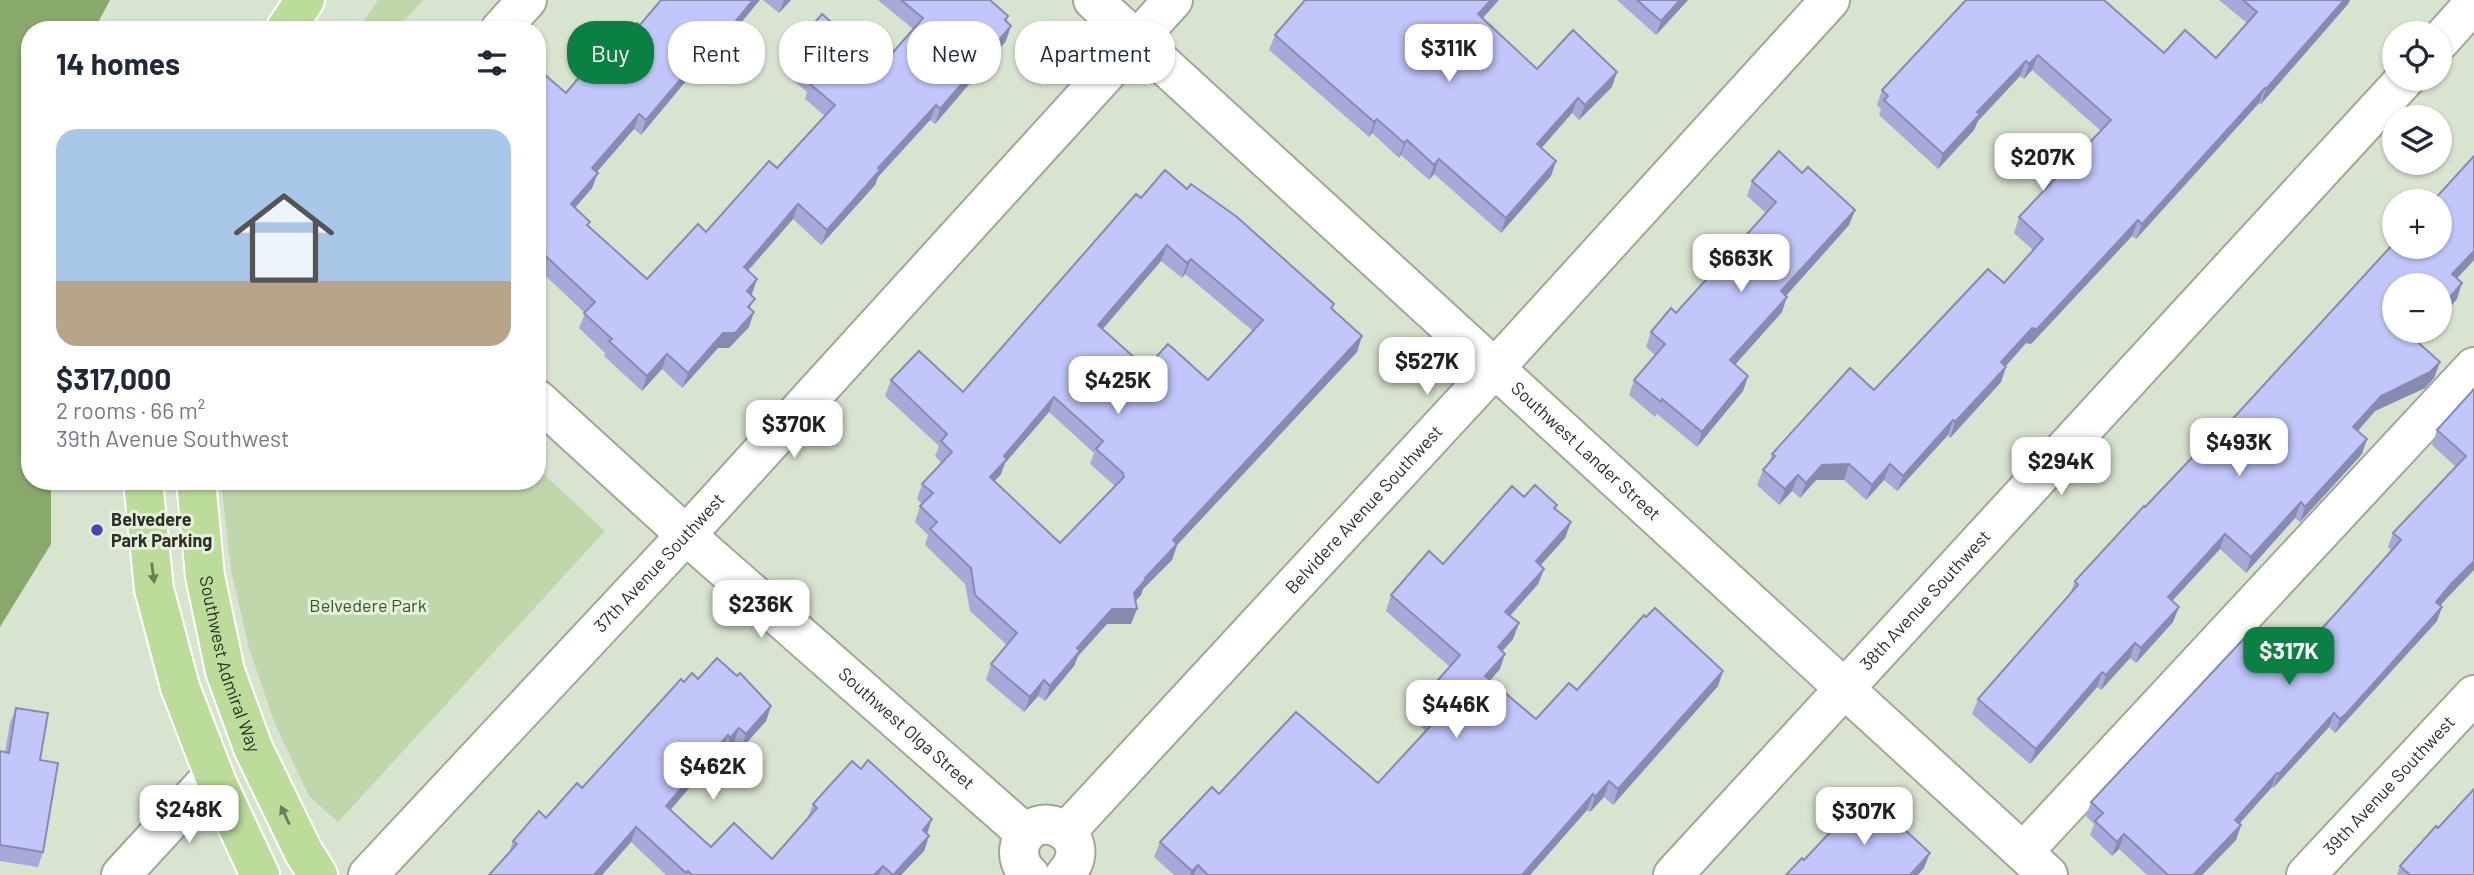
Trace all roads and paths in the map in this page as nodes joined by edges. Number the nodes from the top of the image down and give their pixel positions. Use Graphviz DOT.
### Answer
graph roads {
  1 [pos="305,0"];
  2 [pos="527,0"];
  3 [pos="1093,0"];
  4 [pos="1173,0"];
  5 [pos="1830,0"];
  6 [pos="2474,3"];
  7 [pos="291,21"];
  8 [pos="508,21"];
  9 [pos="1116,21"];
  10 [pos="1154,21"];
  11 [pos="2452,28"];
  12 [pos="1175,76"];
  13 [pos="1096,84"];
  14 [pos="2394,91"];
  15 [pos="2474,367"];
  16 [pos="1495,368"];
  17 [pos="546,407"];
  18 [pos="143,490"];
  19 [pos="197,490"];
  20 [pos="687,535"];
  21 [pos="1845,689"];
  22 [pos="2474,695"];
  23 [pos="213,775"];
  24 [pos="1066,832"];
  25 [pos="1026,834"];
  26 [pos="2036,864"];
  27 [pos="1048,874"];
  28 [pos="121,875"];
  29 [pos="260,875"];
  30 [pos="318,875"];
  31 [pos="368,875"];
  32 [pos="1673,875"];
  33 [pos="2306,875"];
  1 -- 7 [label="main road"];
  2 -- 8 [label="street"];
  3 -- 9 [label="street, Southwest Lander Street"];
  4 -- 10 [label="street, 37th Avenue Southwest"];
  5 -- 16 [label="street, Belvidere Avenue Southwest"];
  6 -- 11 [label="street"];
  12 -- 16 [label="street, Southwest Lander Street"];
  13 -- 20 [label="street, 37th Avenue Southwest"];
  14 -- 21 [label="street, 38th Avenue Southwest"];
  15 -- 26 [label="street"];
  16 -- 21 [label="street, Southwest Lander Street"];
  16 -- 24 [label="street, Belvidere Avenue Southwest"];
  17 -- 20 [label="street, Southwest Olga Street"];
  18 -- 23 [label="main road, one-way"];
  30 -- 19 [label="main road, Southwest Admiral Way, one-way"];
  20 -- 25 [label="street, Southwest Olga Street"];
  20 -- 31 [label="street, 37th Avenue Southwest"];
  21 -- 26 [label="street, Southwest Lander Street"];
  21 -- 32 [label="street, 38th Avenue Southwest"];
  22 -- 33 [label="street, 39th Avenue Southwest"];
  23 -- 28 [label="street"];
  23 -- 29 [label="main road"];
  24 -- 25 [label="street"];
  24 -- 27 [label="street"];
  25 -- 27 [label="street"];
}
